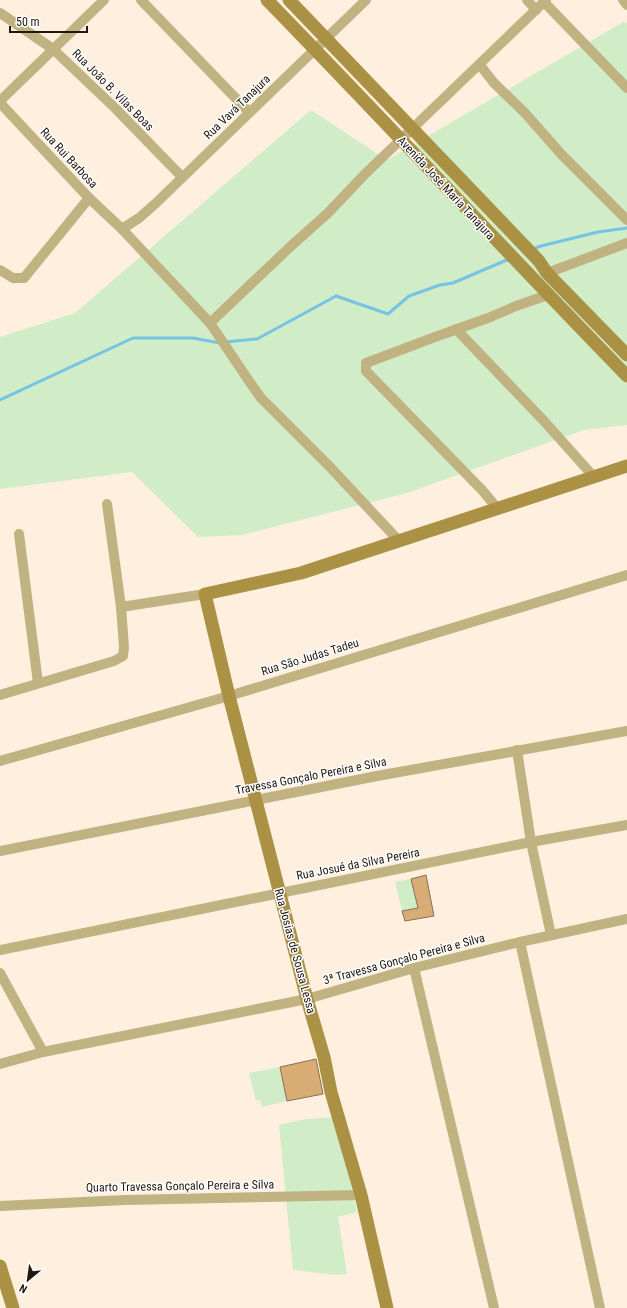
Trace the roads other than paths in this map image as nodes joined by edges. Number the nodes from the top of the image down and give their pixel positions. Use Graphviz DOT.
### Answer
graph roads {
  1 [pos="104,0"];
  2 [pos="141,0"];
  3 [pos="267,0"];
  4 [pos="289,0"];
  5 [pos="366,0"];
  6 [pos="527,0"];
  7 [pos="623,0"];
  8 [pos="545,1"];
  9 [pos="627,5"];
  10 [pos="536,10"];
  11 [pos="0,13"];
  12 [pos="327,39"];
  13 [pos="53,49"];
  14 [pos="315,50"];
  15 [pos="480,65"];
  16 [pos="627,88"];
  17 [pos="0,102"];
  18 [pos="250,112"];
  19 [pos="412,129"];
  20 [pos="401,141"];
  21 [pos="431,149"];
  22 [pos="420,160"];
  23 [pos="182,178"];
  24 [pos="89,198"];
  25 [pos="627,220"];
  26 [pos="122,229"];
  27 [pos="627,243"];
  28 [pos="0,270"];
  29 [pos="547,273"];
  30 [pos="548,295"];
  31 [pos="210,323"];
  32 [pos="456,329"];
  33 [pos="627,355"];
  34 [pos="627,376"];
  35 [pos="627,466"];
  36 [pos="594,477"];
  37 [pos="107,504"];
  38 [pos="497,508"];
  39 [pos="19,534"];
  40 [pos="399,541"];
  41 [pos="627,575"];
  42 [pos="205,594"];
  43 [pos="121,607"];
  44 [pos="38,683"];
  45 [pos="0,695"];
  46 [pos="229,696"];
  47 [pos="627,731"];
  48 [pos="517,750"];
  49 [pos="0,762"];
  50 [pos="256,800"];
  51 [pos="627,825"];
  52 [pos="531,842"];
  53 [pos="0,851"];
  54 [pos="280,893"];
  55 [pos="626,922"];
  56 [pos="551,935"];
  57 [pos="520,942"];
  58 [pos="0,950"];
  59 [pos="414,968"];
  60 [pos="0,973"];
  61 [pos="307,999"];
  62 [pos="43,1052"];
  63 [pos="0,1064"];
  64 [pos="361,1195"];
  65 [pos="0,1206"];
  66 [pos="0,1266"];
  67 [pos="13,1308"];
  68 [pos="387,1308"];
  69 [pos="494,1308"];
  70 [pos="600,1308"];
  1 -- 13 [label="street"];
  2 -- 18 [label="street"];
  3 -- 14 [label="street, Avenida José Maria Tanajura"];
  4 -- 12 [label="street, Avenida José Maria Tanajura"];
  5 -- 12 [label="street, Rua Vavá Tanajura"];
  6 -- 10 [label="street"];
  7 -- 9 [label="street"];
  8 -- 10 [label="street"];
  8 -- 16 [label="street"];
  10 -- 15 [label="street"];
  11 -- 13 [label="street, Rua João B. Vilas Boas"];
  12 -- 14 [label="street, Rua Vavá Tanajura"];
  12 -- 19 [label="street, Avenida José Maria Tanajura"];
  13 -- 17 [label="street"];
  13 -- 23 [label="street, Rua João B. Vilas Boas"];
  14 -- 18 [label="street, Rua Vavá Tanajura"];
  14 -- 20 [label="street, Avenida José Maria Tanajura"];
  15 -- 19 [label="street"];
  15 -- 25 [label="street"];
  17 -- 24 [label="street, Rua Rui Barbosa"];
  18 -- 23 [label="street, Rua Vavá Tanajura"];
  19 -- 20 [label="street"];
  19 -- 21 [label="street, Avenida José Maria Tanajura"];
  20 -- 22 [label="street, Avenida José Maria Tanajura"];
  20 -- 31 [label="street"];
  21 -- 22 [label="street"];
  21 -- 29 [label="street, Avenida José Maria Tanajura"];
  22 -- 30 [label="street, Avenida José Maria Tanajura"];
  23 -- 26 [label="street, Rua Vavá Tanajura"];
  24 -- 26 [label="street, Rua Rui Barbosa"];
  24 -- 28 [label="street"];
  26 -- 31 [label="street, Rua Rui Barbosa"];
  27 -- 29 [label="street"];
  29 -- 33 [label="street, Avenida José Maria Tanajura"];
  30 -- 32 [label="street"];
  30 -- 34 [label="street, Avenida José Maria Tanajura"];
  31 -- 40 [label="street, Rua Rui Barbosa"];
  32 -- 36 [label="street"];
  32 -- 38 [label="street"];
  35 -- 36 [label="street"];
  36 -- 38 [label="street"];
  37 -- 43 [label="street"];
  38 -- 40 [label="street"];
  39 -- 44 [label="street"];
  40 -- 42 [label="street"];
  41 -- 46 [label="street, Rua São Judas Tadeu"];
  42 -- 43 [label="street"];
  42 -- 46 [label="street, Rua Josias de Sousa Lessa"];
  43 -- 44 [label="street"];
  44 -- 45 [label="street"];
  46 -- 49 [label="street, Rua São Judas Tadeu"];
  46 -- 50 [label="street, Rua Josias de Sousa Lessa"];
  47 -- 48 [label="street, Travessa Gonçalo Pereira e Silva"];
  48 -- 50 [label="street, Travessa Gonçalo Pereira e Silva"];
  48 -- 52 [label="street"];
  50 -- 53 [label="street, Travessa Gonçalo Pereira e Silva"];
  50 -- 54 [label="street, Rua Josias de Sousa Lessa"];
  51 -- 52 [label="street, Rua Josué da Silva Pereira"];
  52 -- 54 [label="street, Rua Josué da Silva Pereira"];
  52 -- 56 [label="street"];
  54 -- 58 [label="street, Rua Josué da Silva Pereira"];
  54 -- 61 [label="street, Rua Josias de Sousa Lessa"];
  55 -- 56 [label="street, 3ª Travessa Gonçalo Pereira e Silva"];
  56 -- 57 [label="street, 3ª Travessa Gonçalo Pereira e Silva"];
  57 -- 59 [label="street, 3ª Travessa Gonçalo Pereira e Silva"];
  57 -- 70 [label="street"];
  59 -- 61 [label="street, 3ª Travessa Gonçalo Pereira e Silva"];
  59 -- 69 [label="street"];
  60 -- 62 [label="street"];
  61 -- 62 [label="street, 3ª Travessa Gonçalo Pereira e Silva"];
  61 -- 64 [label="street, Rua Josias de Sousa Lessa"];
  62 -- 63 [label="street, 3ª Travessa Gonçalo Pereira e Silva"];
  64 -- 65 [label="street, Quarto Travessa Gonçalo Pereira e Silva"];
  64 -- 68 [label="street, Rua Josias de Sousa Lessa"];
  66 -- 67 [label="street"];
}
